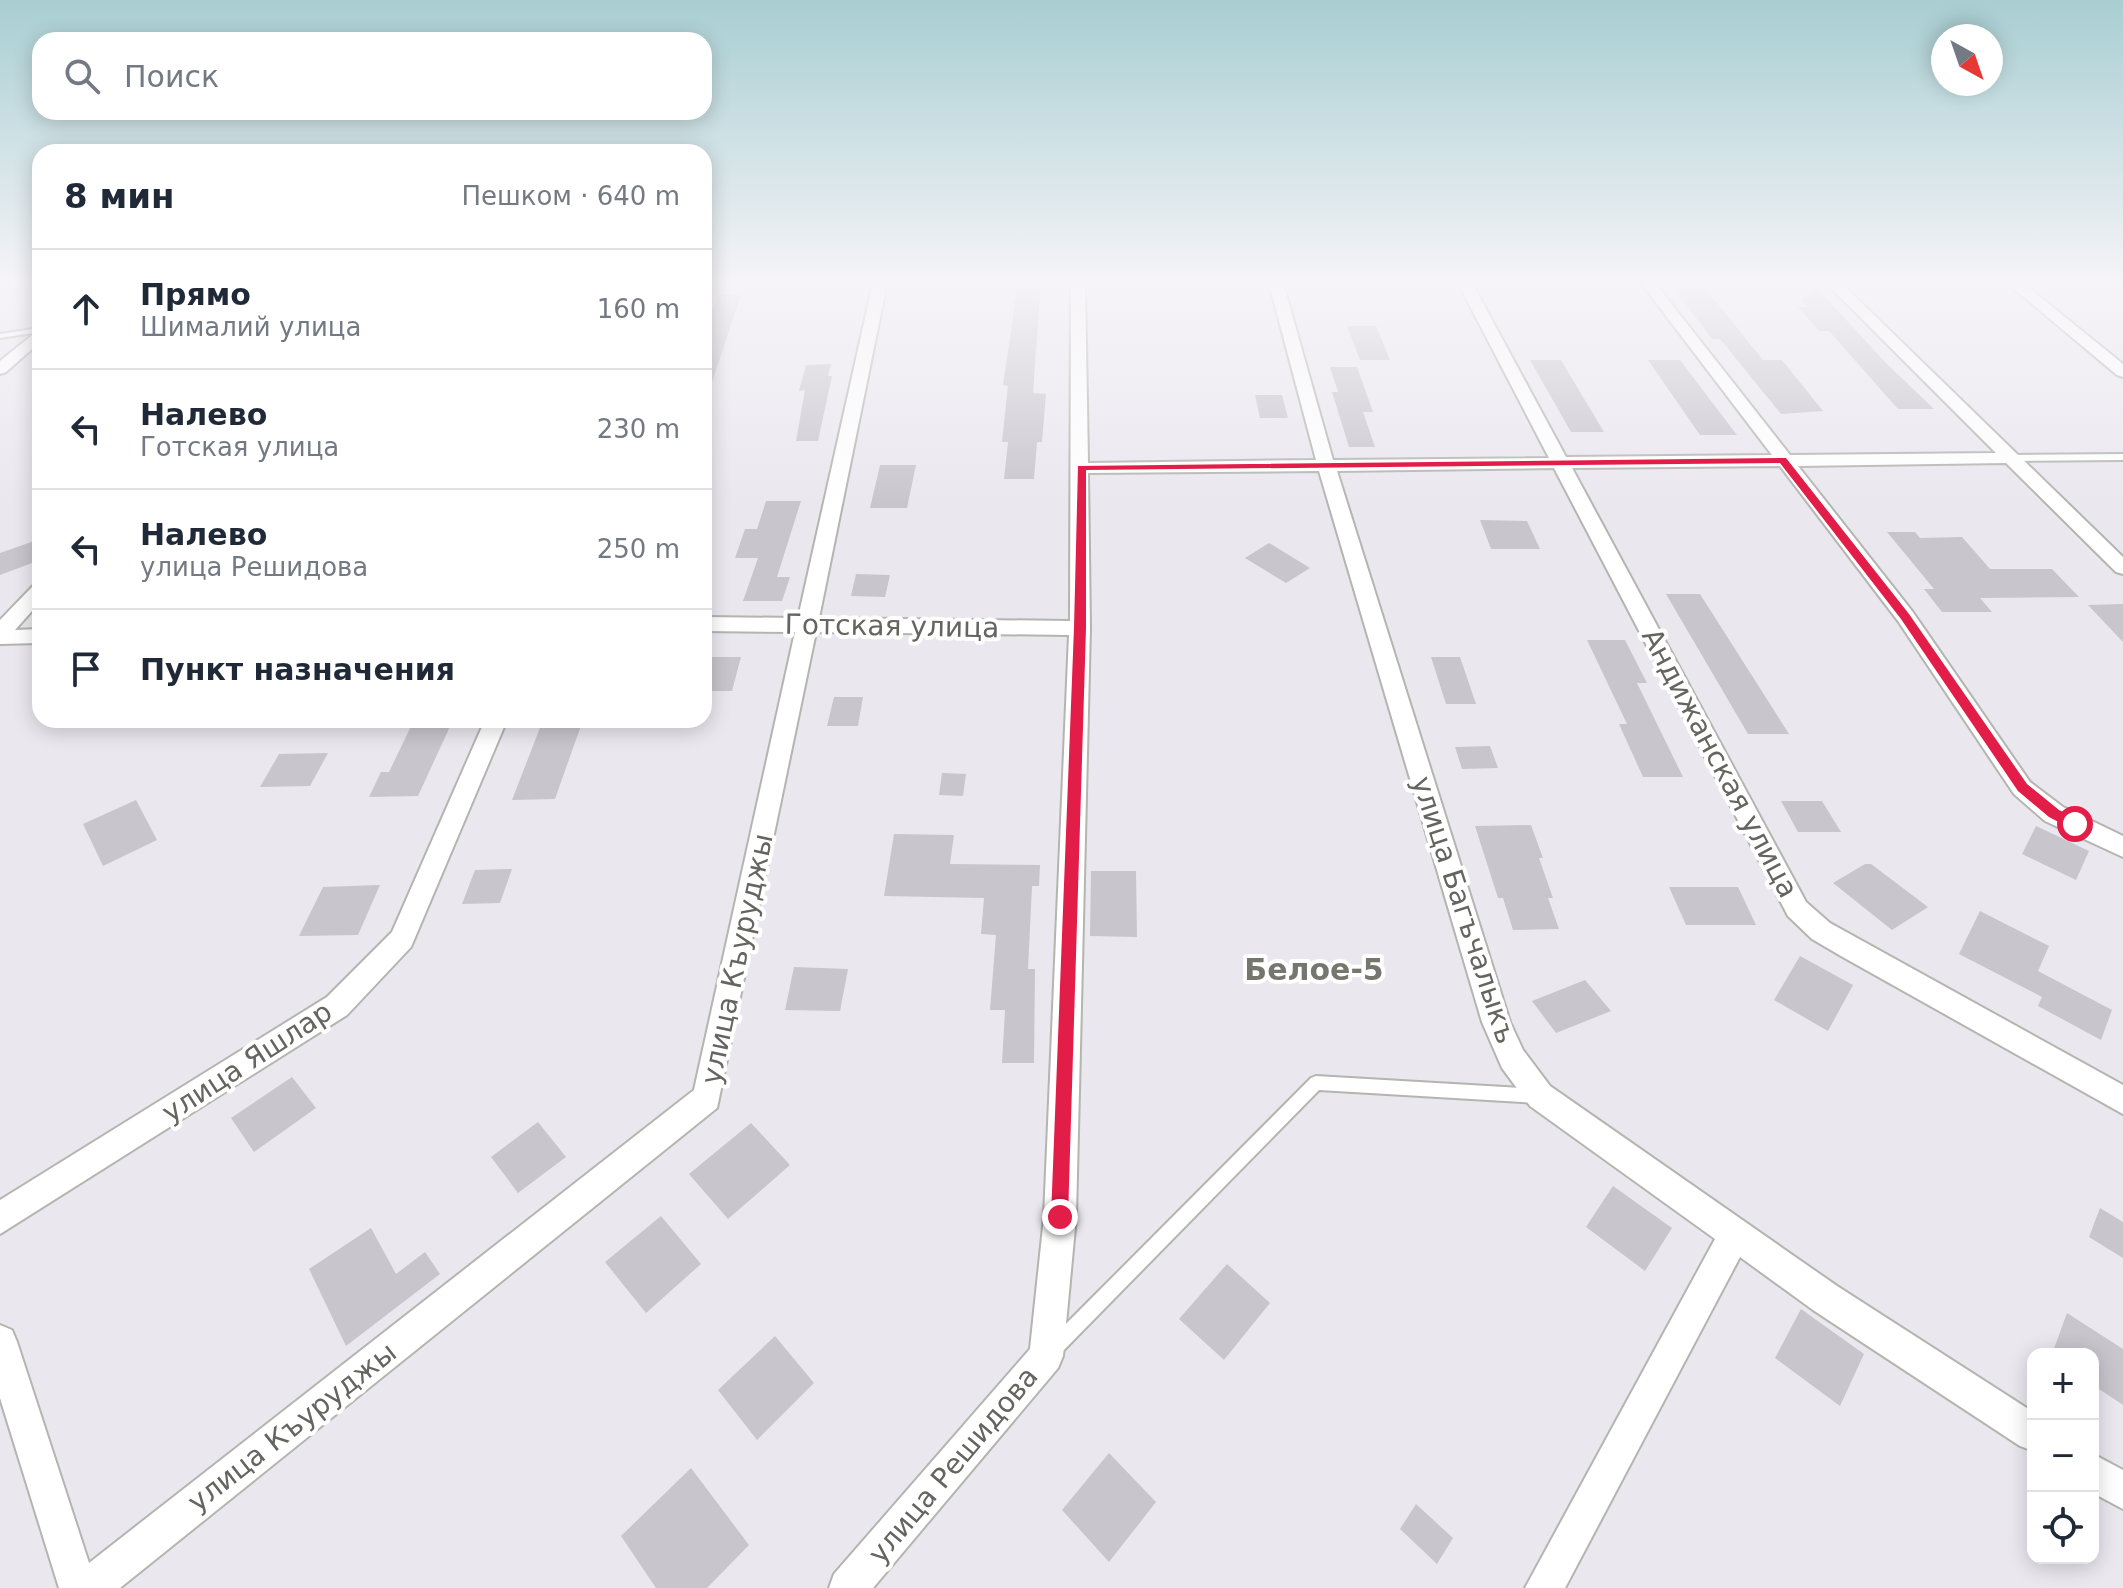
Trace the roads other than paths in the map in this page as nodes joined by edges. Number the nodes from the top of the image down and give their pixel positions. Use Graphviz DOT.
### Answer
graph roads {
  1 [pos="865,357"];
  2 [pos="1079,357"];
  3 [pos="1296,357"];
  4 [pos="1505,357"];
  5 [pos="1705,357"];
  6 [pos="1908,357"];
  7 [pos="2105,357"];
  8 [pos="2123,372"];
  9 [pos="2123,457"];
  10 [pos="2010,458"];
  11 [pos="1783,460"];
  12 [pos="1561,462"];
  13 [pos="1326,465"];
  14 [pos="1081,468"];
  15 [pos="2123,568"];
  16 [pos="32,599"];
  17 [pos="712,624"];
  18 [pos="809,624"];
  19 [pos="1080,628"];
  20 [pos="0,635"];
  21 [pos="32,636"];
  22 [pos="493,728"];
  23 [pos="2123,847"];
  24 [pos="1540,1096"];
  25 [pos="2123,1100"];
  26 [pos="0,1218"];
  27 [pos="1735,1234"];
  28 [pos="0,1342"];
  29 [pos="1046,1356"];
  30 [pos="2027,1429"];
  31 [pos="2099,1476"];
  32 [pos="2123,1491"];
  33 [pos="78,1588"];
  34 [pos="89,1588"];
  35 [pos="848,1588"];
  36 [pos="1544,1588"];
  1 -- 18 [label="street, улица Къуруджы"];
  2 -- 14 [label="street, улица Решидова"];
  3 -- 13 [label="street, улица Багъчалыкъ"];
  4 -- 12 [label="street, Андижанская улица"];
  5 -- 11 [label="street"];
  6 -- 10 [label="street"];
  7 -- 8 [label="street"];
  9 -- 10 [label="lane"];
  10 -- 11 [label="street"];
  10 -- 15 [label="street"];
  11 -- 12 [label="street"];
  11 -- 23 [label="street"];
  12 -- 13 [label="street"];
  12 -- 25 [label="street, Андижанская улица"];
  13 -- 14 [label="street"];
  13 -- 24 [label="street, улица Багъчалыкъ"];
  14 -- 19 [label="street, улица Решидова"];
  16 -- 20 [label="street"];
  17 -- 18 [label="street, Готская улица"];
  18 -- 19 [label="street, Готская улица"];
  18 -- 34 [label="street, улица Къуруджы"];
  19 -- 29 [label="street, улица Решидова"];
  20 -- 21 [label="street"];
  22 -- 26 [label="street, улица Яшлар"];
  24 -- 27 [label="street, улица Багъчалыкъ"];
  24 -- 29 [label="lane"];
  27 -- 30 [label="street, улица Багъчалыкъ"];
  27 -- 36 [label="street"];
  28 -- 33 [label="street"];
  29 -- 35 [label="street, улица Решидова"];
  31 -- 32 [label="street"];
}
